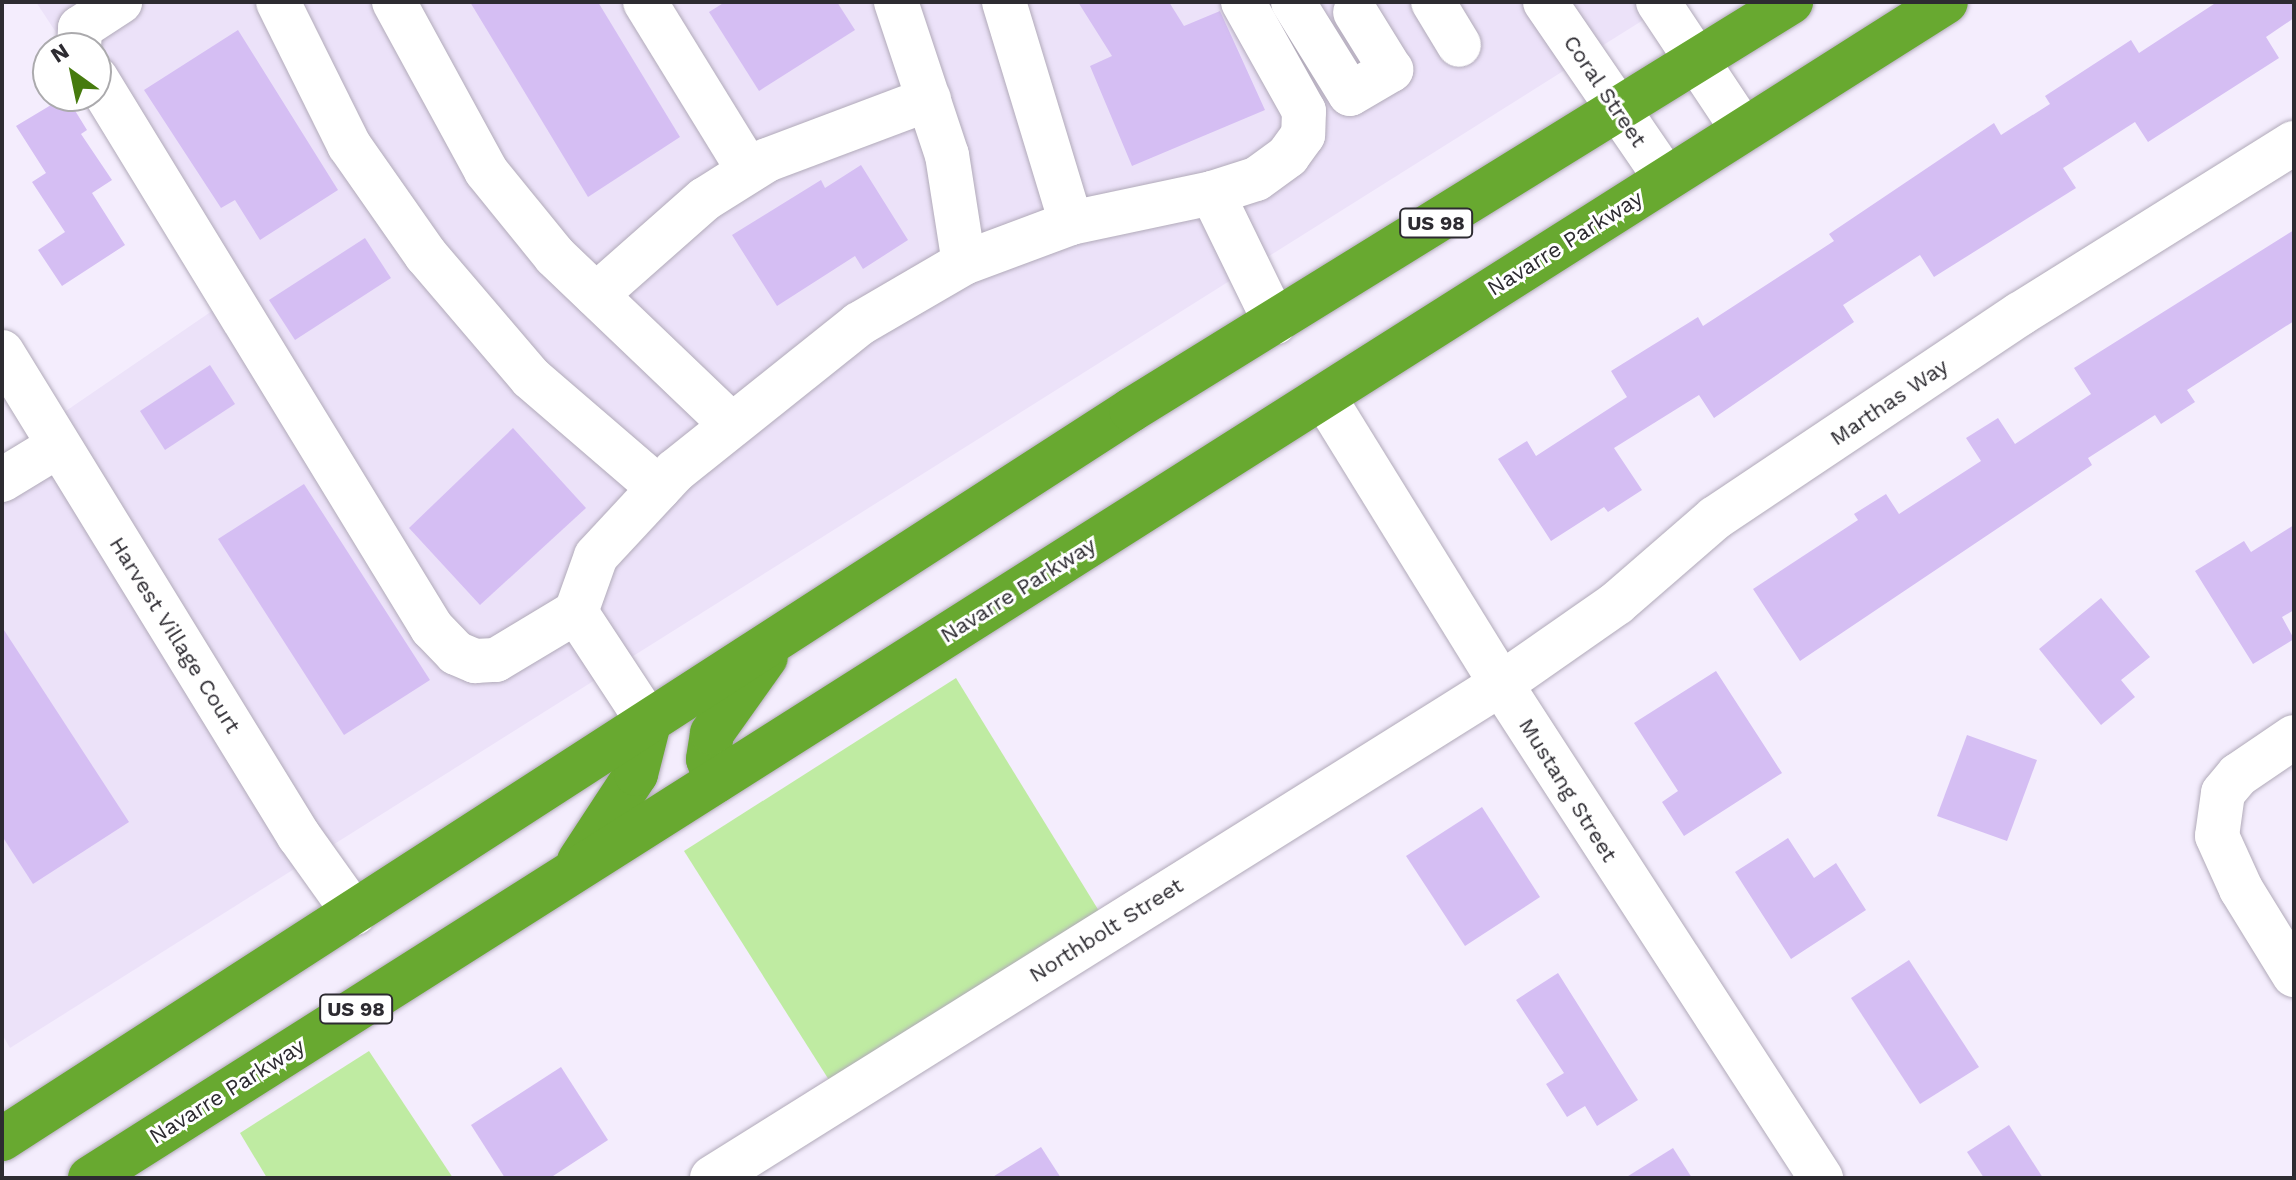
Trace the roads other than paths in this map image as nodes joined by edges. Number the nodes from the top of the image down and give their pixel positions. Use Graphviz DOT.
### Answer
graph roads {
  1 [pos="120,2"];
  2 [pos="278,2"];
  3 [pos="394,2"];
  4 [pos="645,2"];
  5 [pos="896,2"];
  6 [pos="1004,2"];
  7 [pos="1243,2"];
  8 [pos="1293,2"];
  9 [pos="1433,2"];
  10 [pos="1545,2"];
  11 [pos="1658,2"];
  12 [pos="1791,2"];
  13 [pos="1946,2"];
  14 [pos="1355,12"];
  15 [pos="80,32"];
  16 [pos="1459,45"];
  17 [pos="1699,61"];
  18 [pos="929,99"];
  19 [pos="112,104"];
  20 [pos="1617,112"];
  21 [pos="1743,130"];
  22 [pos="2294,143"];
  23 [pos="749,171"];
  24 [pos="1666,179"];
  25 [pos="1212,193"];
  26 [pos="1071,223"];
  27 [pos="964,263"];
  28 [pos="596,295"];
  29 [pos="1275,322"];
  30 [pos="2,352"];
  31 [pos="1324,397"];
  32 [pos="731,424"];
  33 [pos="58,446"];
  34 [pos="2,480"];
  35 [pos="659,488"];
  36 [pos="576,612"];
  37 [pos="782,636"];
  38 [pos="1501,684"];
  39 [pos="649,723"];
  40 [pos="2294,737"];
  41 [pos="716,781"];
  42 [pos="571,873"];
  43 [pos="354,913"];
  44 [pos="2294,975"];
  45 [pos="2,1139"];
  46 [pos="90,1178"];
  47 [pos="712,1178"];
  48 [pos="1821,1178"];
  1 -- 15 [label="street"];
  2 -- 35 [label="street"];
  3 -- 28 [label="street"];
  4 -- 23 [label="street"];
  5 -- 18 [label="street"];
  6 -- 26 [label="street"];
  7 -- 25 [label="street"];
  8 -- 14 [label="street"];
  9 -- 16 [label="street"];
  10 -- 20 [label="street, Coral Street"];
  11 -- 17 [label="street"];
  12 -- 17 [label="highway, US 98"];
  13 -- 21 [label="highway, Navarre Parkway / US 98"];
  17 -- 20 [label="highway, US 98"];
  17 -- 21 [label="street"];
  18 -- 23 [label="street"];
  18 -- 27 [label="street"];
  19 -- 36 [label="street"];
  20 -- 24 [label="street, Coral Street"];
  20 -- 29 [label="highway, US 98"];
  21 -- 24 [label="highway, Navarre Parkway / US 98"];
  22 -- 38 [label="street, Marthas Way"];
  23 -- 28 [label="street"];
  24 -- 31 [label="highway, Navarre Parkway / US 98"];
  25 -- 26 [label="street"];
  25 -- 29 [label="street"];
  26 -- 27 [label="street"];
  27 -- 32 [label="street"];
  28 -- 32 [label="street"];
  29 -- 37 [label="highway, US 98"];
  30 -- 33 [label="street, Harvest Village Court"];
  31 -- 38 [label="street, Mustang Street"];
  31 -- 41 [label="highway, Navarre Parkway / US 98"];
  32 -- 35 [label="street"];
  33 -- 34 [label="street"];
  33 -- 43 [label="street, Harvest Village Court"];
  35 -- 36 [label="street"];
  36 -- 39 [label="street"];
  37 -- 39 [label="highway, US 98"];
  37 -- 41 [label="highway"];
  38 -- 47 [label="street, Northbolt Street"];
  38 -- 48 [label="street, Mustang Street"];
  39 -- 42 [label="highway"];
  39 -- 43 [label="highway, US 98"];
  40 -- 44 [label="street"];
  41 -- 42 [label="highway, Navarre Parkway / US 98"];
  42 -- 46 [label="highway, Navarre Parkway / US 98"];
  43 -- 45 [label="highway, US 98"];
}
